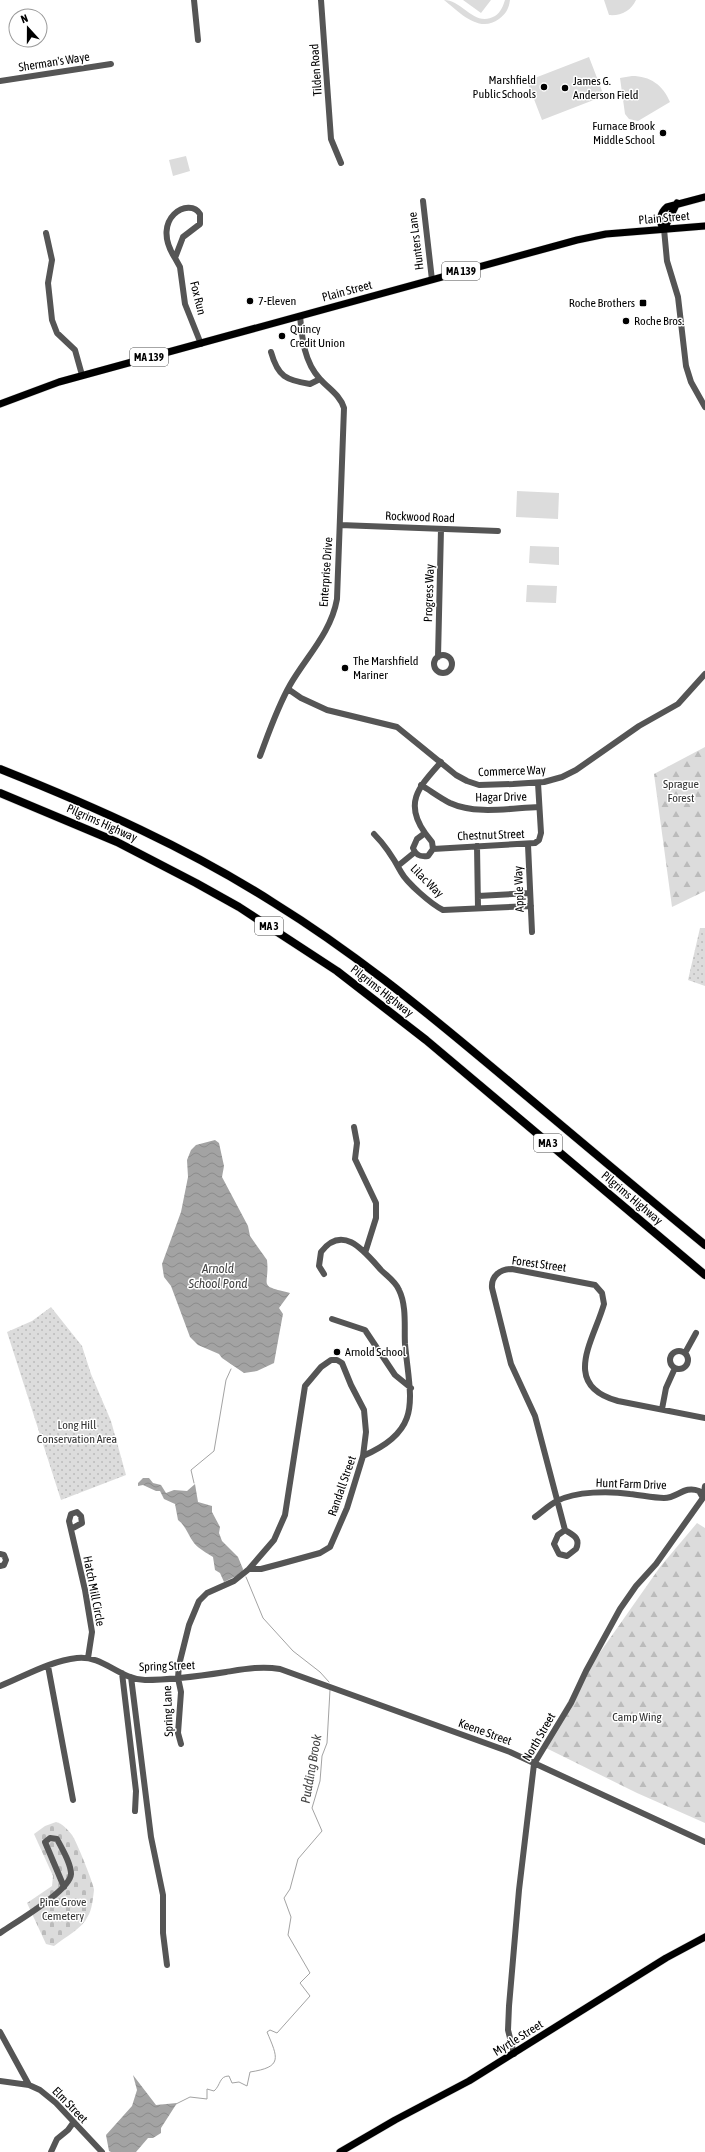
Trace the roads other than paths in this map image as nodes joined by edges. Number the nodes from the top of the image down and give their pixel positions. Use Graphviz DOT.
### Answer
graph roads {
  1 [pos="194,0"];
  2 [pos="321,0"];
  3 [pos="198,40"];
  4 [pos="111,64"];
  5 [pos="0,81"];
  6 [pos="341,163"];
  7 [pos="705,196"];
  8 [pos="423,201"];
  9 [pos="705,226"];
  10 [pos="664,229"];
  11 [pos="46,233"];
  12 [pos="175,258"];
  13 [pos="432,280"];
  14 [pos="300,316"];
  15 [pos="201,344"];
  16 [pos="271,352"];
  17 [pos="82,375"];
  18 [pos="320,379"];
  19 [pos="0,404"];
  20 [pos="705,407"];
  21 [pos="340,525"];
  22 [pos="441,529"];
  23 [pos="498,531"];
  24 [pos="438,657"];
  25 [pos="705,674"];
  26 [pos="288,689"];
  27 [pos="260,756"];
  28 [pos="441,762"];
  29 [pos="0,769"];
  30 [pos="538,783"];
  31 [pos="421,785"];
  32 [pos="0,793"];
  33 [pos="539,807"];
  34 [pos="425,833"];
  35 [pos="374,834"];
  36 [pos="528,845"];
  37 [pos="477,846"];
  38 [pos="433,848"];
  39 [pos="415,852"];
  40 [pos="399,865"];
  41 [pos="530,893"];
  42 [pos="478,896"];
  43 [pos="531,906"];
  44 [pos="478,908"];
  45 [pos="532,932"];
  46 [pos="354,1127"];
  47 [pos="705,1245"];
  48 [pos="365,1253"];
  49 [pos="324,1274"];
  50 [pos="705,1275"];
  51 [pos="332,1319"];
  52 [pos="696,1333"];
  53 [pos="685,1353"];
  54 [pos="675,1368"];
  55 [pos="411,1388"];
  56 [pos="662,1409"];
  57 [pos="705,1418"];
  58 [pos="363,1456"];
  59 [pos="705,1486"];
  60 [pos="704,1497"];
  61 [pos="558,1500"];
  62 [pos="534,1517"];
  63 [pos="71,1528"];
  64 [pos="565,1530"];
  65 [pos="0,1554"];
  66 [pos="0,1566"];
  67 [pos="249,1569"];
  68 [pos="88,1658"];
  69 [pos="48,1666"];
  70 [pos="122,1673"];
  71 [pos="131,1677"];
  72 [pos="178,1678"];
  73 [pos="0,1686"];
  74 [pos="341,1690"];
  75 [pos="181,1744"];
  76 [pos="534,1764"];
  77 [pos="73,1800"];
  78 [pos="135,1811"];
  79 [pos="705,1842"];
  80 [pos="64,1886"];
  81 [pos="0,1933"];
  82 [pos="705,1937"];
  83 [pos="167,1965"];
  84 [pos="0,2032"];
  85 [pos="514,2054"];
  86 [pos="0,2081"];
  87 [pos="29,2085"];
  88 [pos="73,2123"];
  89 [pos="51,2152"];
  90 [pos="102,2152"];
  91 [pos="340,2152"];
  1 -- 3 [label="street"];
  2 -- 6 [label="street, Tilden Road"];
  4 -- 5 [label="street, Sherman's Waye"];
  7 -- 10 [label="main road"];
  8 -- 13 [label="street, Hunters Lane"];
  9 -- 10 [label="main road, Plain Street / MA 139"];
  10 -- 13 [label="main road, Plain Street / MA 139"];
  10 -- 20 [label="street"];
  11 -- 17 [label="street"];
  12 -- 12 [label="street, Fox Run"];
  12 -- 15 [label="street, Fox Run"];
  13 -- 14 [label="main road, Plain Street / MA 139"];
  14 -- 15 [label="main road, Plain Street / MA 139"];
  14 -- 18 [label="street, Enterprise Drive"];
  15 -- 17 [label="main road, Plain Street / MA 139"];
  16 -- 18 [label="street"];
  17 -- 19 [label="main road, Plain Street / MA 139"];
  18 -- 21 [label="street, Enterprise Drive"];
  21 -- 22 [label="street, Rockwood Road"];
  21 -- 26 [label="street, Enterprise Drive"];
  22 -- 23 [label="street, Rockwood Road"];
  22 -- 24 [label="street, Progress Way"];
  25 -- 30 [label="street, Commerce Way"];
  26 -- 27 [label="street, Enterprise Drive"];
  26 -- 28 [label="street, Commerce Way"];
  28 -- 30 [label="street, Commerce Way"];
  28 -- 31 [label="street"];
  29 -- 47 [label="highway, Pilgrims Highway / MA 3"];
  30 -- 33 [label="street, Chestnut Street"];
  31 -- 33 [label="street, Hagar Drive"];
  31 -- 34 [label="street"];
  32 -- 50 [label="highway, Pilgrims Highway / MA 3"];
  33 -- 36 [label="street, Chestnut Street"];
  34 -- 38 [label="street"];
  34 -- 39 [label="street"];
  35 -- 40 [label="street, Lilac Way"];
  36 -- 37 [label="street, Chestnut Street"];
  36 -- 41 [label="street, Apple Way"];
  37 -- 38 [label="street, Chestnut Street"];
  37 -- 42 [label="street"];
  38 -- 39 [label="street"];
  39 -- 40 [label="street"];
  40 -- 44 [label="street, Lilac Way"];
  41 -- 42 [label="street"];
  41 -- 43 [label="street, Apple Way"];
  42 -- 44 [label="street"];
  43 -- 44 [label="street, Lilac Way"];
  43 -- 45 [label="street, Apple Way"];
  46 -- 48 [label="street"];
  48 -- 49 [label="street, Randall Street"];
  48 -- 55 [label="street, Randall Street"];
  51 -- 55 [label="street"];
  52 -- 53 [label="street"];
  53 -- 54 [label="street"];
  53 -- 54 [label="street"];
  54 -- 56 [label="street"];
  55 -- 58 [label="street, Randall Street"];
  56 -- 57 [label="street, Forest Street"];
  56 -- 61 [label="street, Forest Street"];
  58 -- 67 [label="street, Randall Street"];
  58 -- 67 [label="street"];
  59 -- 60 [label="street"];
  60 -- 61 [label="street, Hunt Farm Drive"];
  60 -- 76 [label="street, North Street"];
  61 -- 62 [label="street, Hunt Farm Drive"];
  61 -- 64 [label="street, Forest Street"];
  63 -- 68 [label="street, Hatch Mill Circle"];
  64 -- 64 [label="street, Forest Street"];
  65 -- 66 [label="street"];
  67 -- 72 [label="street"];
  68 -- 69 [label="street, Spring Street"];
  68 -- 70 [label="street, Spring Street"];
  69 -- 73 [label="street, Spring Street"];
  69 -- 77 [label="street"];
  70 -- 71 [label="street, Spring Street"];
  70 -- 78 [label="street"];
  71 -- 72 [label="street, Spring Street"];
  71 -- 83 [label="street"];
  72 -- 74 [label="street, Spring Street"];
  72 -- 75 [label="street, Spring Lane"];
  74 -- 76 [label="street, Keene Street"];
  76 -- 79 [label="street, Keene Street"];
  76 -- 85 [label="street, North Street"];
  80 -- 80 [label="street"];
  80 -- 81 [label="street"];
  82 -- 85 [label="main road, Myrtle Street"];
  84 -- 87 [label="street, Elm Street"];
  85 -- 91 [label="main road, Myrtle Street"];
  86 -- 87 [label="street"];
  87 -- 88 [label="street, Elm Street"];
  88 -- 89 [label="street"];
  88 -- 90 [label="street, Elm Street"];
}
